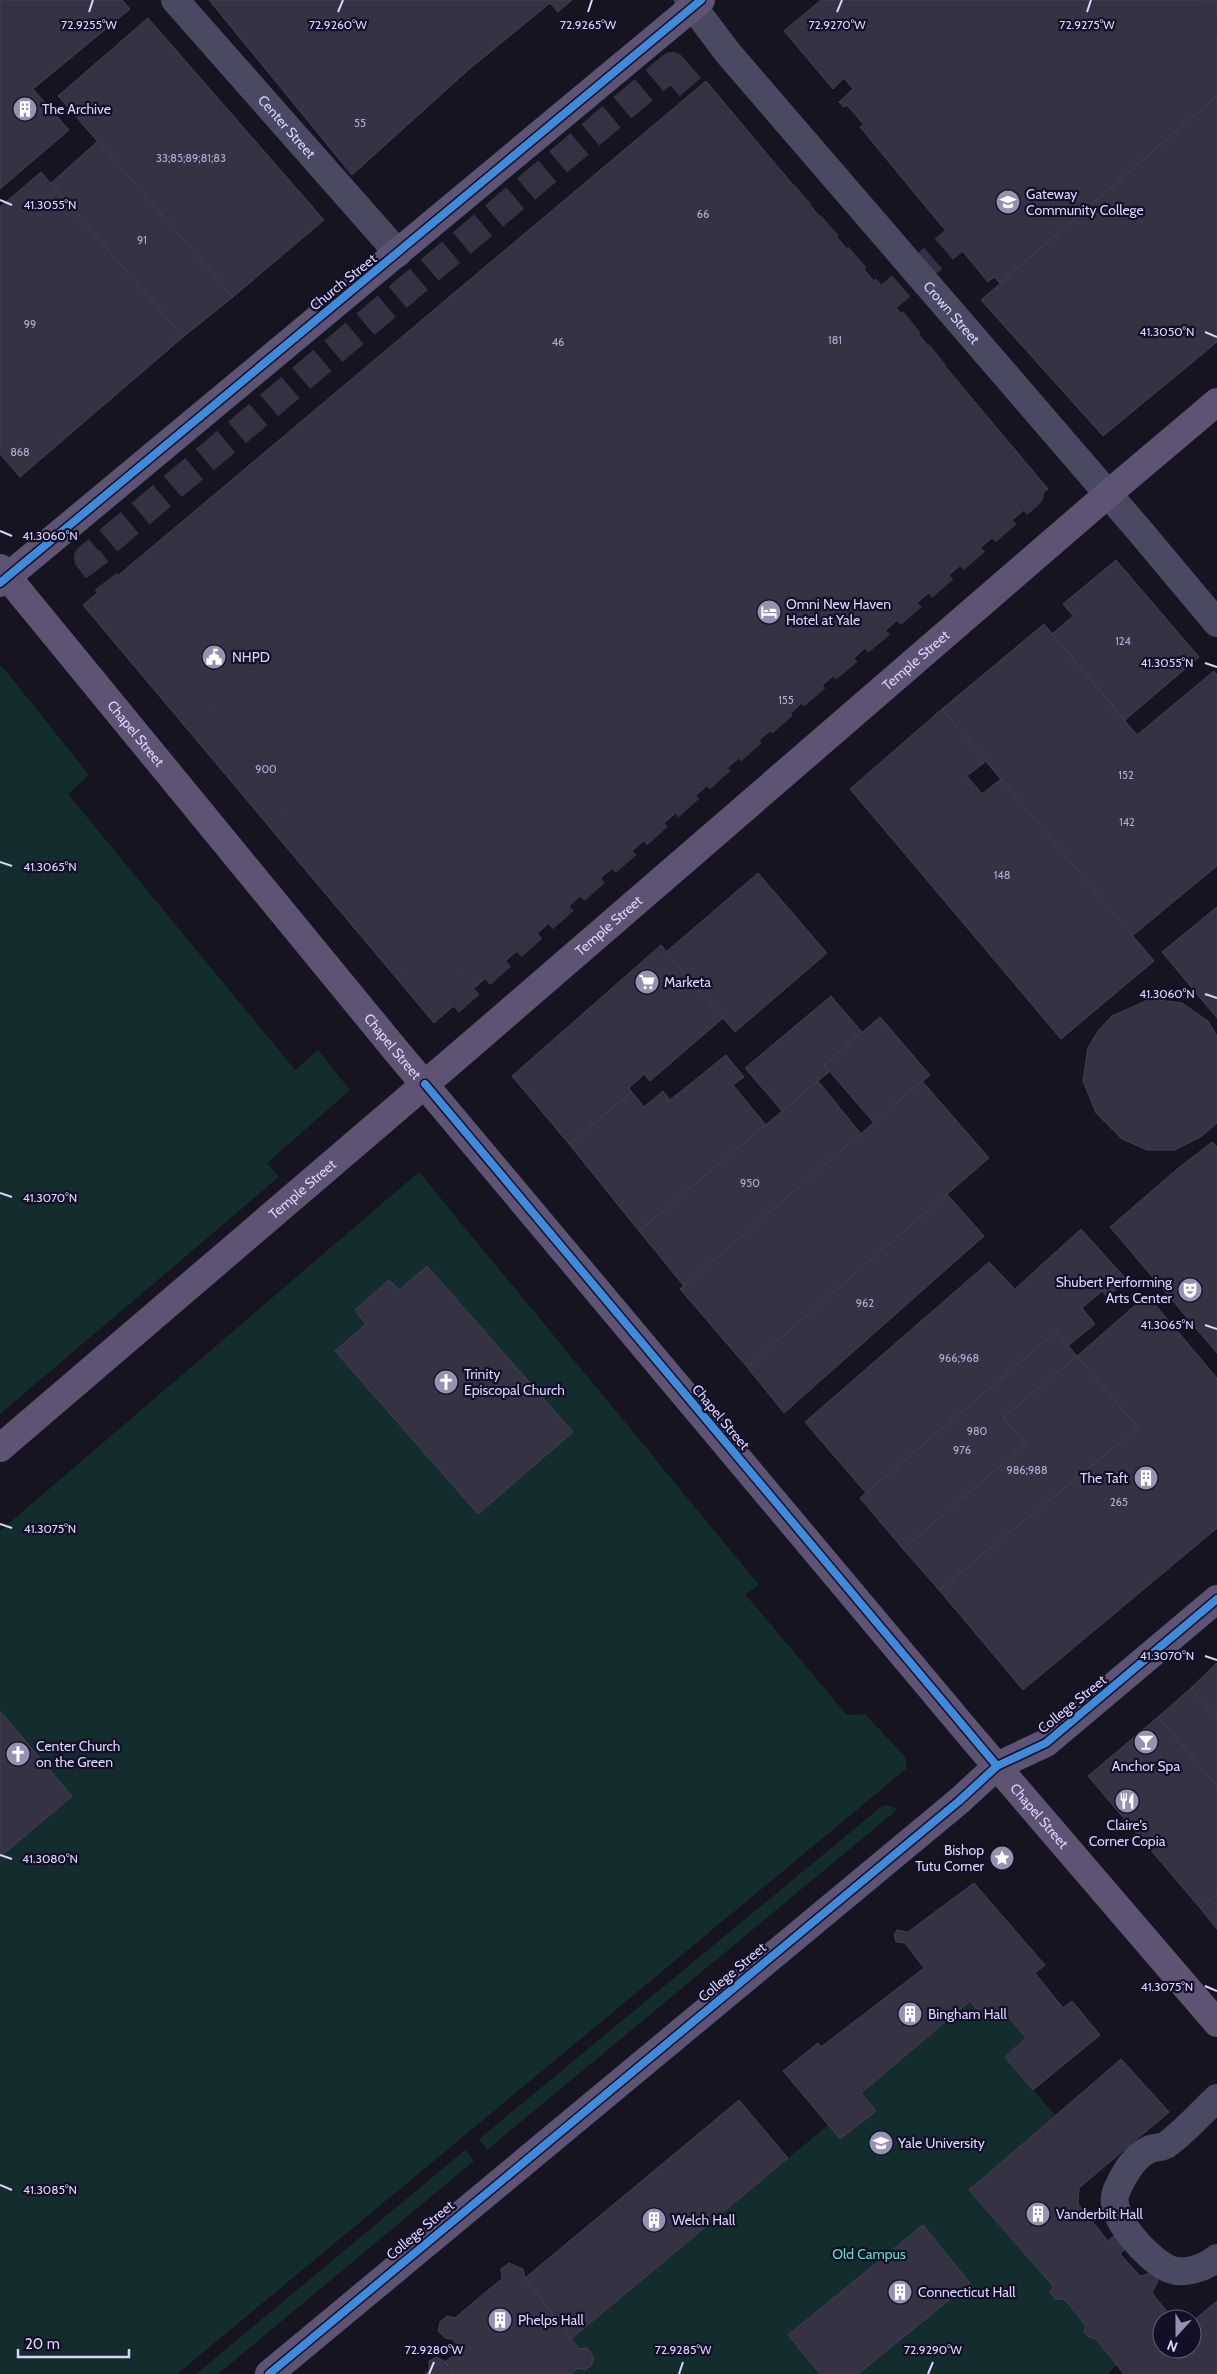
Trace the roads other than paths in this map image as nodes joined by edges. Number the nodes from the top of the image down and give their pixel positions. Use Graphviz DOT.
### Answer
graph roads {
  1 [pos="175,0"];
  2 [pos="694,2"];
  3 [pos="398,253"];
  4 [pos="1217,402"];
  5 [pos="1108,494"];
  6 [pos="2,576"];
  7 [pos="1217,623"];
  8 [pos="425,1084"];
  9 [pos="0,1448"];
  10 [pos="1217,1599"];
  11 [pos="997,1766"];
  12 [pos="1217,2023"];
  13 [pos="1217,2098"];
  14 [pos="1217,2258"];
  15 [pos="269,2374"];
  1 -- 3 [label="street, Center Street"];
  2 -- 3 [label="main road, Church Street"];
  2 -- 5 [label="street, Crown Street"];
  3 -- 6 [label="main road, Church Street"];
  4 -- 5 [label="main road, Temple Street"];
  5 -- 7 [label="street, Crown Street"];
  5 -- 8 [label="main road, Temple Street"];
  6 -- 8 [label="main road, Chapel Street"];
  8 -- 9 [label="main road, Temple Street"];
  8 -- 11 [label="main road, Chapel Street"];
  10 -- 11 [label="main road, College Street"];
  11 -- 12 [label="main road, Chapel Street"];
  11 -- 15 [label="main road, College Street"];
  13 -- 14 [label="street"];
}
